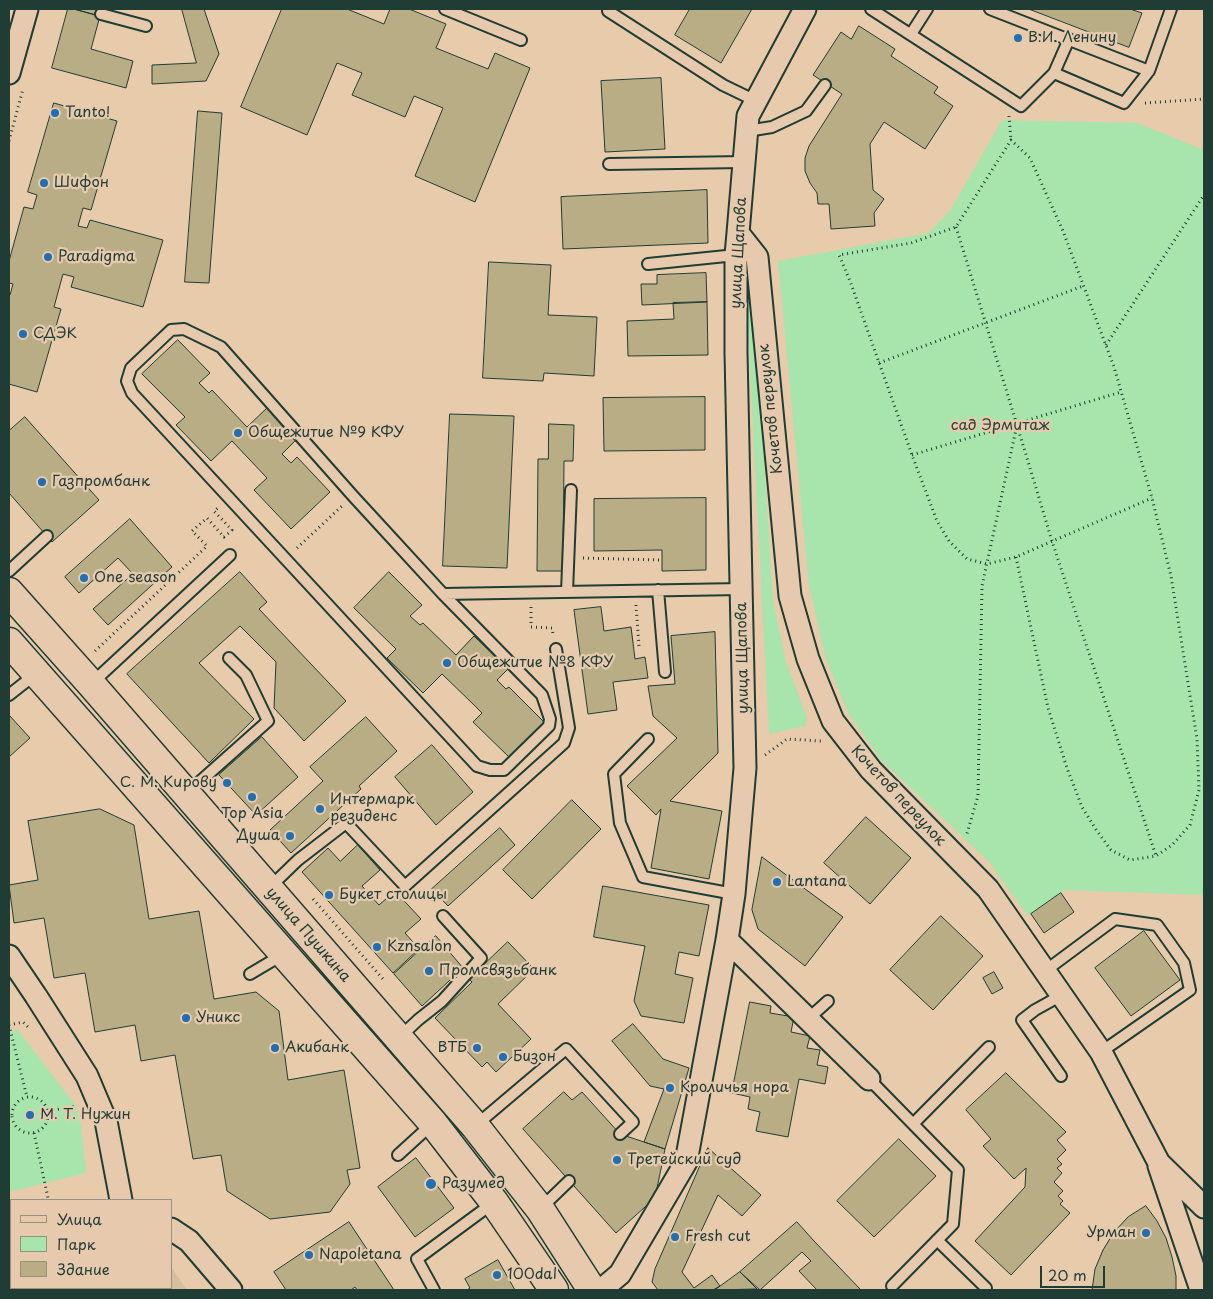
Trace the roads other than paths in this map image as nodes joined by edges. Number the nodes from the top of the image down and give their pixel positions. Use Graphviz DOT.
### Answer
graph roads {
  1 [pos="27,9"];
  2 [pos="445,9"];
  3 [pos="805,9"];
  4 [pos="870,9"];
  5 [pos="927,9"];
  6 [pos="990,9"];
  7 [pos="1171,9"];
  8 [pos="608,11"];
  9 [pos="101,14"];
  10 [pos="146,26"];
  11 [pos="910,34"];
  12 [pos="521,40"];
  13 [pos="1069,40"];
  14 [pos="1149,71"];
  15 [pos="9,73"];
  16 [pos="1054,74"];
  17 [pos="825,85"];
  18 [pos="756,101"];
  19 [pos="747,131"];
  20 [pos="744,162"];
  21 [pos="609,164"];
  22 [pos="738,233"];
  23 [pos="736,254"];
  24 [pos="648,264"];
  25 [pos="571,490"];
  26 [pos="47,536"];
  27 [pos="230,555"];
  28 [pos="9,571"];
  29 [pos="741,588"];
  30 [pos="658,590"];
  31 [pos="9,592"];
  32 [pos="567,592"];
  33 [pos="443,594"];
  34 [pos="9,642"];
  35 [pos="556,649"];
  36 [pos="229,658"];
  37 [pos="665,672"];
  38 [pos="37,673"];
  39 [pos="91,684"];
  40 [pos="9,695"];
  41 [pos="648,739"];
  42 [pos="186,794"];
  43 [pos="268,889"];
  44 [pos="734,894"];
  45 [pos="443,916"];
  46 [pos="727,940"];
  47 [pos="283,954"];
  48 [pos="9,956"];
  49 [pos="1044,971"];
  50 [pos="250,974"];
  51 [pos="1062,995"];
  52 [pos="828,1001"];
  53 [pos="808,1019"];
  54 [pos="399,1038"];
  55 [pos="989,1047"];
  56 [pos="1101,1052"];
  57 [pos="1061,1076"];
  58 [pos="869,1079"];
  59 [pos="433,1124"];
  60 [pos="913,1124"];
  61 [pos="475,1126"];
  62 [pos="620,1134"];
  63 [pos="398,1155"];
  64 [pos="1159,1163"];
  65 [pos="569,1181"];
  66 [pos="121,1199"];
  67 [pos="494,1202"];
  68 [pos="1204,1207"];
  69 [pos="540,1209"];
  70 [pos="172,1230"];
  71 [pos="938,1240"];
  72 [pos="892,1286"];
  73 [pos="986,1288"];
  74 [pos="231,1290"];
  75 [pos="434,1290"];
  76 [pos="554,1290"];
  77 [pos="592,1290"];
  78 [pos="601,1290"];
  79 [pos="1201,1290"];
  1 -- 15 [label="street"];
  2 -- 12 [label="lane"];
  3 -- 18 [label="street, улица Щапова"];
  4 -- 11 [label="lane"];
  5 -- 11 [label="lane"];
  6 -- 13 [label="lane"];
  7 -- 14 [label="lane"];
  8 -- 18 [label="lane"];
  9 -- 10 [label="lane"];
  11 -- 16 [label="lane"];
  13 -- 14 [label="lane"];
  13 -- 16 [label="lane"];
  14 -- 16 [label="lane"];
  17 -- 19 [label="lane"];
  18 -- 19 [label="street, улица Щапова"];
  19 -- 20 [label="street, улица Щапова"];
  20 -- 21 [label="lane"];
  20 -- 22 [label="street, улица Щапова"];
  22 -- 23 [label="street, улица Щапова"];
  22 -- 49 [label="street, Кочетов переулок"];
  23 -- 24 [label="lane"];
  23 -- 29 [label="street, улица Щапова"];
  25 -- 32 [label="lane"];
  26 -- 28 [label="lane"];
  27 -- 39 [label="lane"];
  29 -- 30 [label="lane"];
  29 -- 44 [label="street, улица Щапова"];
  30 -- 32 [label="lane"];
  30 -- 37 [label="lane"];
  31 -- 39 [label="main road, улица Пушкина"];
  32 -- 33 [label="lane"];
  33 -- 33 [label="lane"];
  34 -- 38 [label="main road, улица Пушкина"];
  35 -- 43 [label="lane"];
  36 -- 42 [label="lane"];
  38 -- 40 [label="lane"];
  38 -- 47 [label="main road, улица Пушкина"];
  39 -- 42 [label="main road, улица Пушкина"];
  41 -- 44 [label="lane"];
  42 -- 43 [label="main road, улица Пушкина"];
  43 -- 54 [label="main road, улица Пушкина"];
  44 -- 46 [label="street, улица Щапова"];
  45 -- 54 [label="lane"];
  46 -- 53 [label="street"];
  46 -- 78 [label="street, улица Щапова"];
  47 -- 50 [label="lane"];
  47 -- 59 [label="main road, улица Пушкина"];
  48 -- 66 [label="street"];
  49 -- 51 [label="street, Кочетов переулок"];
  49 -- 56 [label="lane"];
  51 -- 56 [label="street, Кочетов переулок"];
  51 -- 57 [label="lane"];
  52 -- 53 [label="lane"];
  53 -- 58 [label="street"];
  54 -- 61 [label="main road, улица Пушкина"];
  55 -- 60 [label="lane"];
  56 -- 64 [label="street, Кочетов переулок"];
  58 -- 60 [label="lane"];
  59 -- 63 [label="lane"];
  59 -- 67 [label="main road, улица Пушкина"];
  60 -- 71 [label="lane"];
  61 -- 62 [label="lane"];
  61 -- 69 [label="main road, улица Пушкина"];
  64 -- 68 [label="street, Кочетов переулок"];
  64 -- 79 [label="street, Кочетов переулок"];
  65 -- 69 [label="lane"];
  67 -- 75 [label="lane"];
  67 -- 76 [label="main road, улица Пушкина"];
  69 -- 77 [label="main road, улица Пушкина"];
  70 -- 74 [label="street"];
  71 -- 72 [label="lane"];
  71 -- 73 [label="lane"];
}
